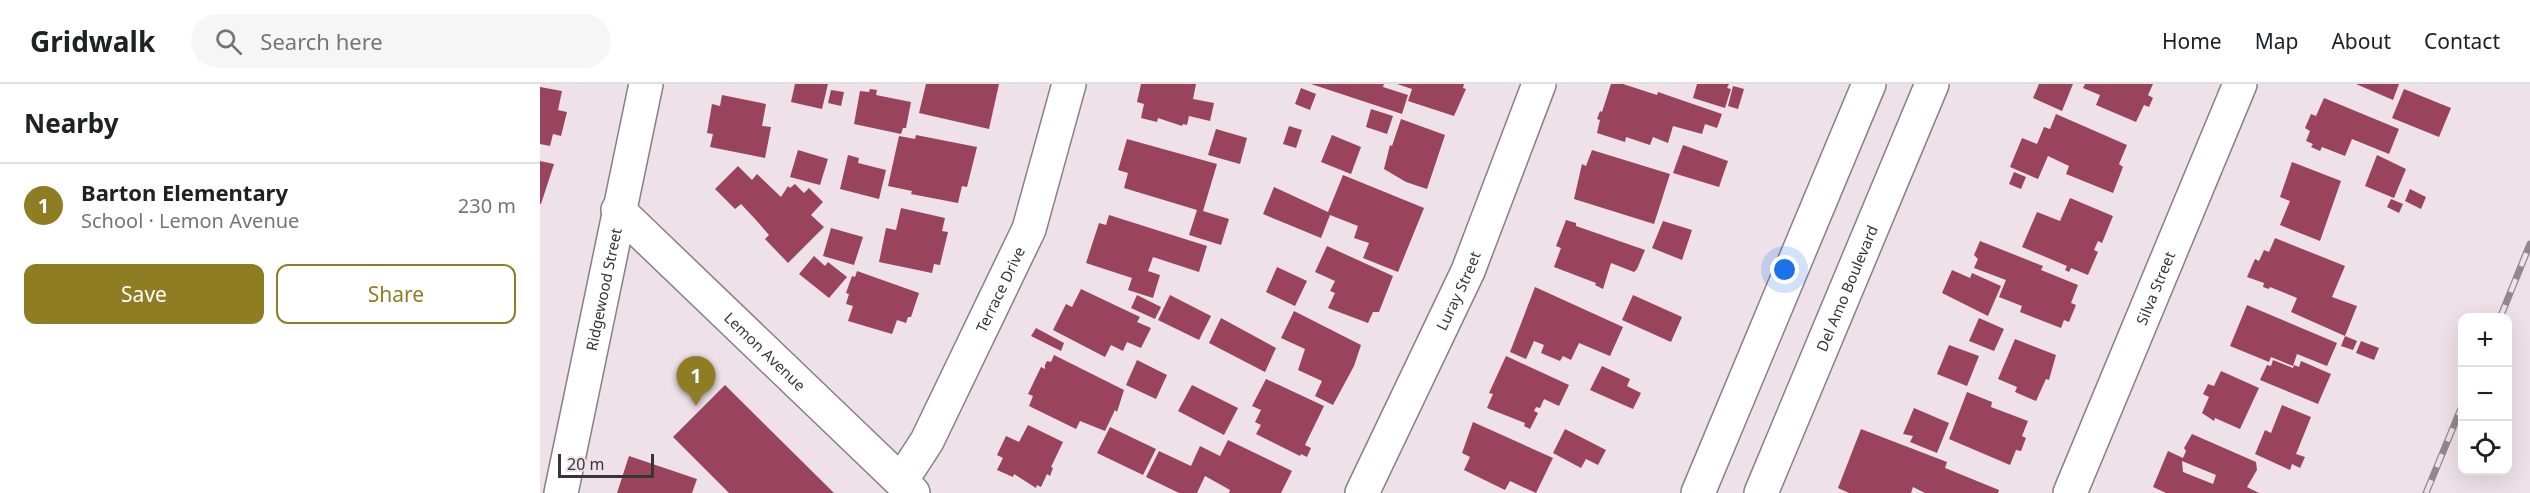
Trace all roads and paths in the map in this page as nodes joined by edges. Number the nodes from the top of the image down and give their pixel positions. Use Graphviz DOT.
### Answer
graph roads {
  1 [pos="646,84"];
  2 [pos="1070,84"];
  3 [pos="1539,84"];
  4 [pos="1869,84"];
  5 [pos="1932,84"];
  6 [pos="2240,84"];
  7 [pos="618,210"];
  8 [pos="907,487"];
  9 [pos="561,493"];
  10 [pos="1362,493"];
  11 [pos="1698,493"];
  12 [pos="1761,493"];
  13 [pos="2070,493"];
  1 -- 7 [label="street, Ridgewood Street"];
  2 -- 8 [label="street, Terrace Drive"];
  3 -- 10 [label="street, Luray Street"];
  4 -- 11 [label="street"];
  5 -- 12 [label="street, Del Amo Boulevard"];
  6 -- 13 [label="street, Silva Street"];
  7 -- 8 [label="street, Lemon Avenue"];
  7 -- 9 [label="street, Ridgewood Street"];
}
